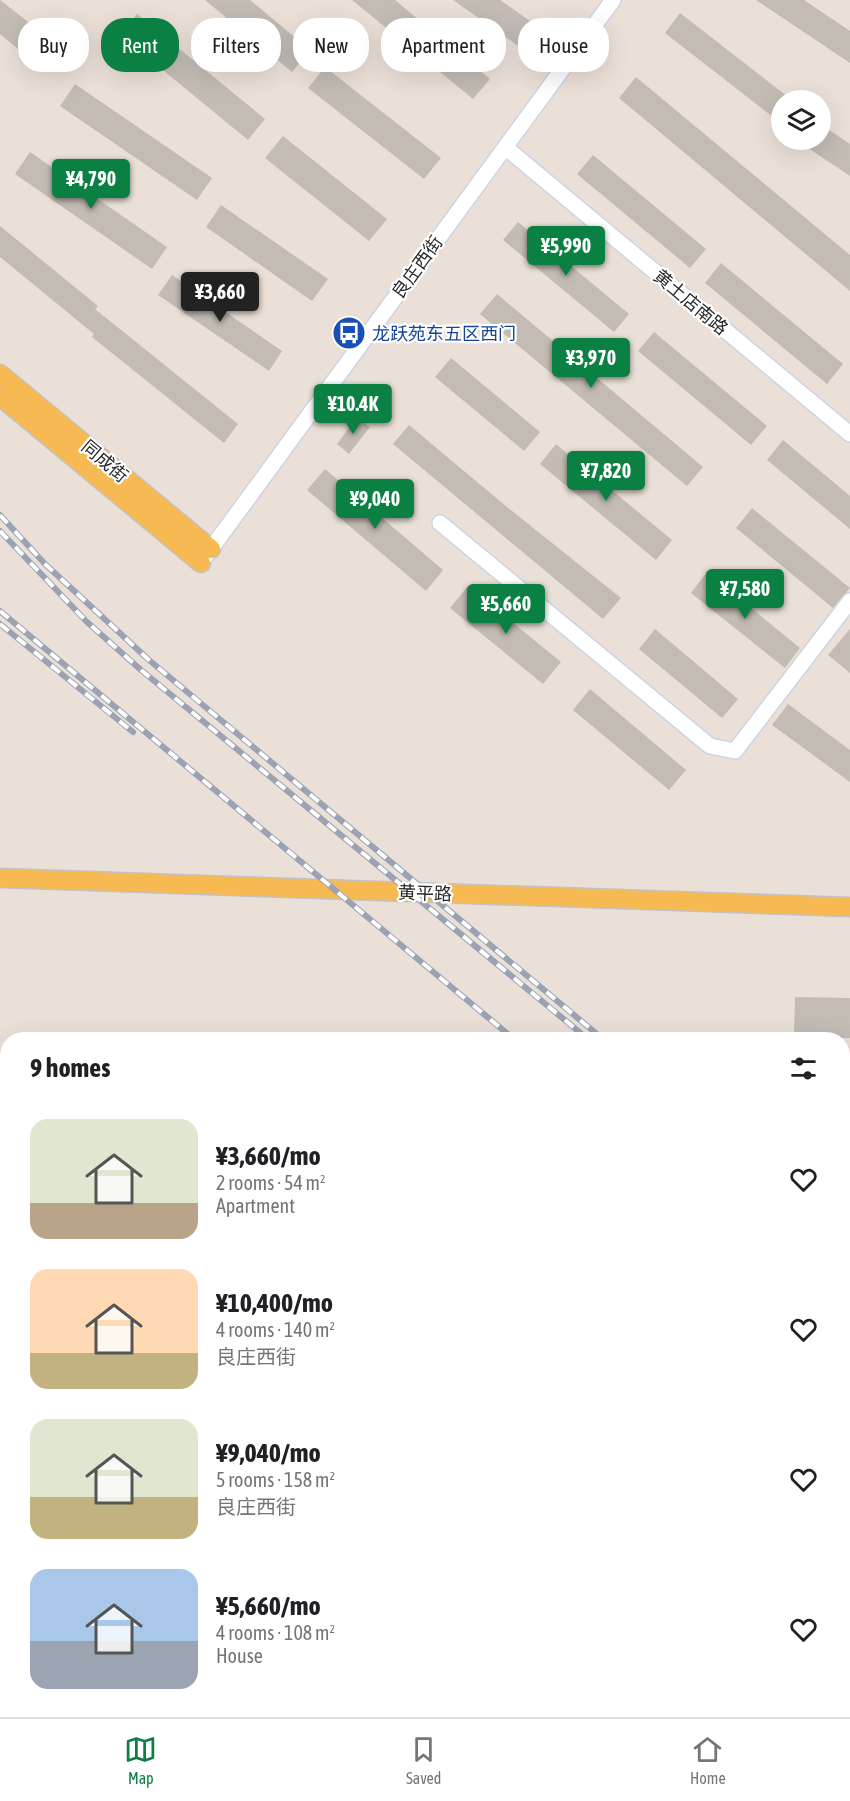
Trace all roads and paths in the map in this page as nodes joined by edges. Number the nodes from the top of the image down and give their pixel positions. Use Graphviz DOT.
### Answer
graph roads {
  1 [pos="613,0"];
  2 [pos="505,147"];
  3 [pos="0,374"];
  4 [pos="0,396"];
  5 [pos="850,435"];
  6 [pos="440,523"];
  7 [pos="206,556"];
  8 [pos="850,601"];
  9 [pos="0,878"];
  10 [pos="0,888"];
  11 [pos="850,907"];
  12 [pos="850,916"];
  1 -- 2 [label="street, 良庄西街"];
  2 -- 5 [label="street, 黄土店南路"];
  2 -- 7 [label="street, 良庄西街"];
  3 -- 7 [label="main road, 同成街"];
  4 -- 7 [label="main road, 同成街"];
  6 -- 8 [label="street"];
  9 -- 11 [label="main road, 黄平路"];
  10 -- 12 [label="main road, 黄平路"];
}
